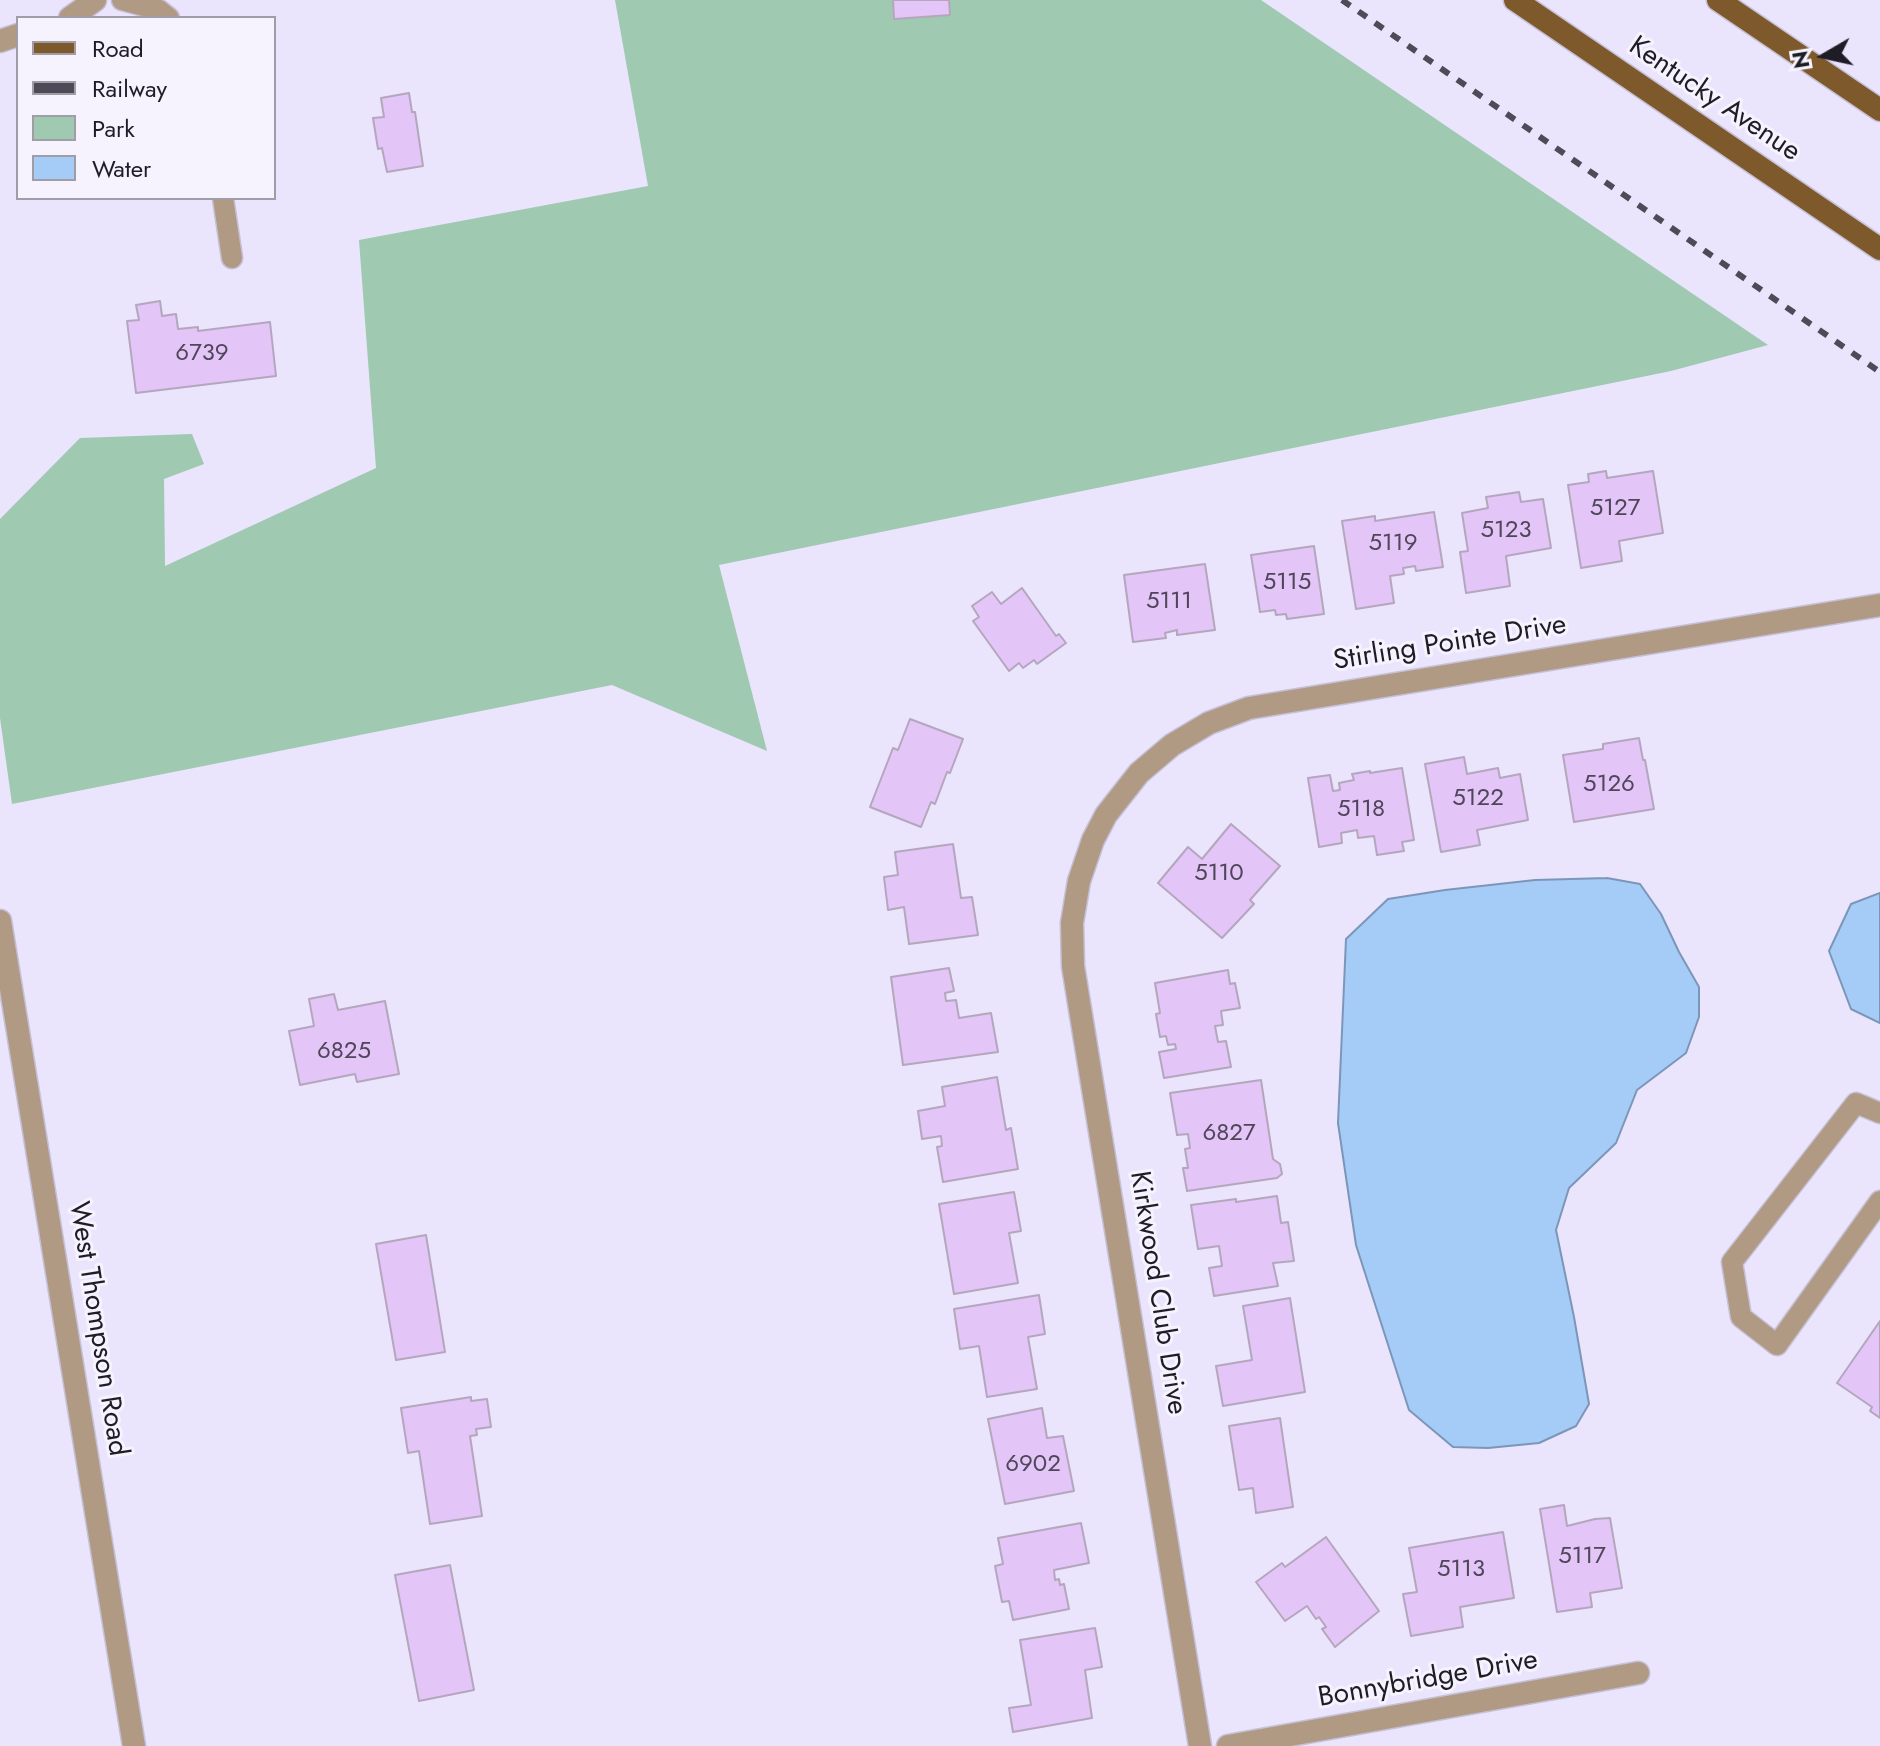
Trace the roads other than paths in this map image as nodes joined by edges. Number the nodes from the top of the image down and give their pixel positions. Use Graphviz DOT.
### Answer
graph roads {
  1 [pos="95,0"];
  2 [pos="122,0"];
  3 [pos="1515,0"];
  4 [pos="1718,0"];
  5 [pos="73,16"];
  6 [pos="166,16"];
  7 [pos="1880,110"];
  8 [pos="223,200"];
  9 [pos="1880,249"];
  10 [pos="232,258"];
  11 [pos="1880,605"];
  12 [pos="1090,850"];
  13 [pos="0,921"];
  14 [pos="1880,1113"];
  15 [pos="1880,1201"];
  16 [pos="1638,1673"];
  17 [pos="134,1746"];
  18 [pos="1200,1746"];
  19 [pos="1228,1746"];
  1 -- 5 [label="street"];
  2 -- 6 [label="lane"];
  3 -- 9 [label="main road, Kentucky Avenue"];
  4 -- 7 [label="main road"];
  8 -- 10 [label="lane"];
  11 -- 12 [label="street, Stirling Pointe Drive"];
  12 -- 18 [label="street, Kirkwood Club Drive"];
  13 -- 17 [label="street, West Thompson Road"];
  14 -- 15 [label="lane"];
  16 -- 19 [label="street, Bonnybridge Drive"];
}
